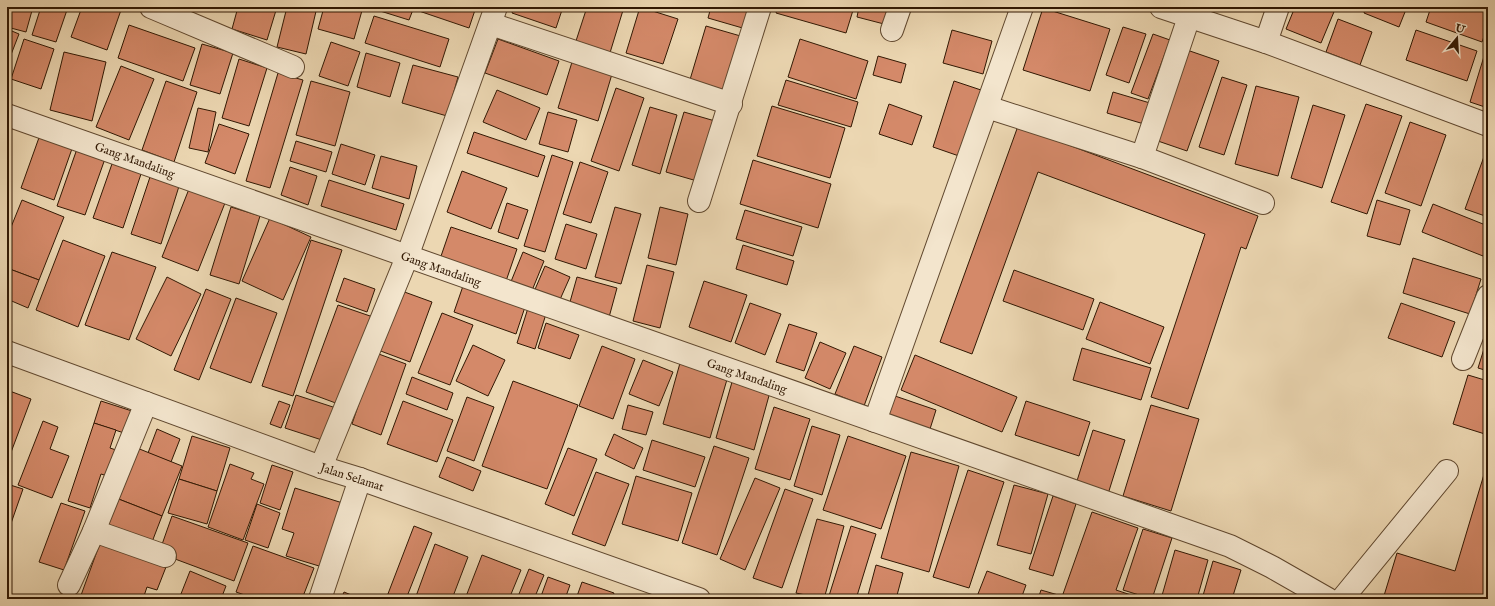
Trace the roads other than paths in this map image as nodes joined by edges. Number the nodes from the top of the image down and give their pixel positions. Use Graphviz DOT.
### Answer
graph roads {
  1 [pos="151,7"];
  2 [pos="760,7"];
  3 [pos="900,7"];
  4 [pos="1022,7"];
  5 [pos="1160,7"];
  6 [pos="1278,7"];
  7 [pos="494,16"];
  8 [pos="1190,17"];
  9 [pos="892,30"];
  10 [pos="1266,42"];
  11 [pos="293,67"];
  12 [pos="731,104"];
  13 [pos="987,107"];
  14 [pos="7,115"];
  15 [pos="1488,125"];
  16 [pos="1142,157"];
  17 [pos="699,201"];
  18 [pos="1263,203"];
  19 [pos="407,257"];
  20 [pos="1488,296"];
  21 [pos="7,352"];
  22 [pos="1463,359"];
  23 [pos="146,403"];
  24 [pos="875,421"];
  25 [pos="321,467"];
  26 [pos="1447,470"];
  27 [pos="360,479"];
  28 [pos="94,531"];
  29 [pos="165,556"];
  30 [pos="69,585"];
  31 [pos="320,599"];
  32 [pos="698,599"];
  33 [pos="1328,599"];
  34 [pos="1342,599"];
  1 -- 11 [label="street"];
  2 -- 12 [label="street"];
  3 -- 9 [label="street"];
  4 -- 13 [label="street"];
  5 -- 8 [label="street"];
  6 -- 10 [label="street"];
  7 -- 12 [label="street"];
  7 -- 19 [label="street"];
  8 -- 10 [label="street"];
  8 -- 16 [label="street"];
  10 -- 15 [label="street"];
  12 -- 17 [label="street"];
  13 -- 16 [label="street"];
  13 -- 24 [label="street"];
  14 -- 19 [label="street, Gang Mandaling"];
  16 -- 18 [label="street"];
  19 -- 24 [label="street, Gang Mandaling"];
  19 -- 25 [label="street"];
  20 -- 22 [label="street"];
  21 -- 23 [label="street, Jalan Selamat"];
  23 -- 25 [label="street, Jalan Selamat"];
  23 -- 28 [label="street"];
  24 -- 33 [label="street, Gang Mandaling"];
  25 -- 27 [label="street, Jalan Selamat"];
  26 -- 34 [label="street"];
  27 -- 31 [label="street"];
  27 -- 32 [label="street, Jalan Selamat"];
  28 -- 29 [label="street"];
  28 -- 30 [label="street"];
}
